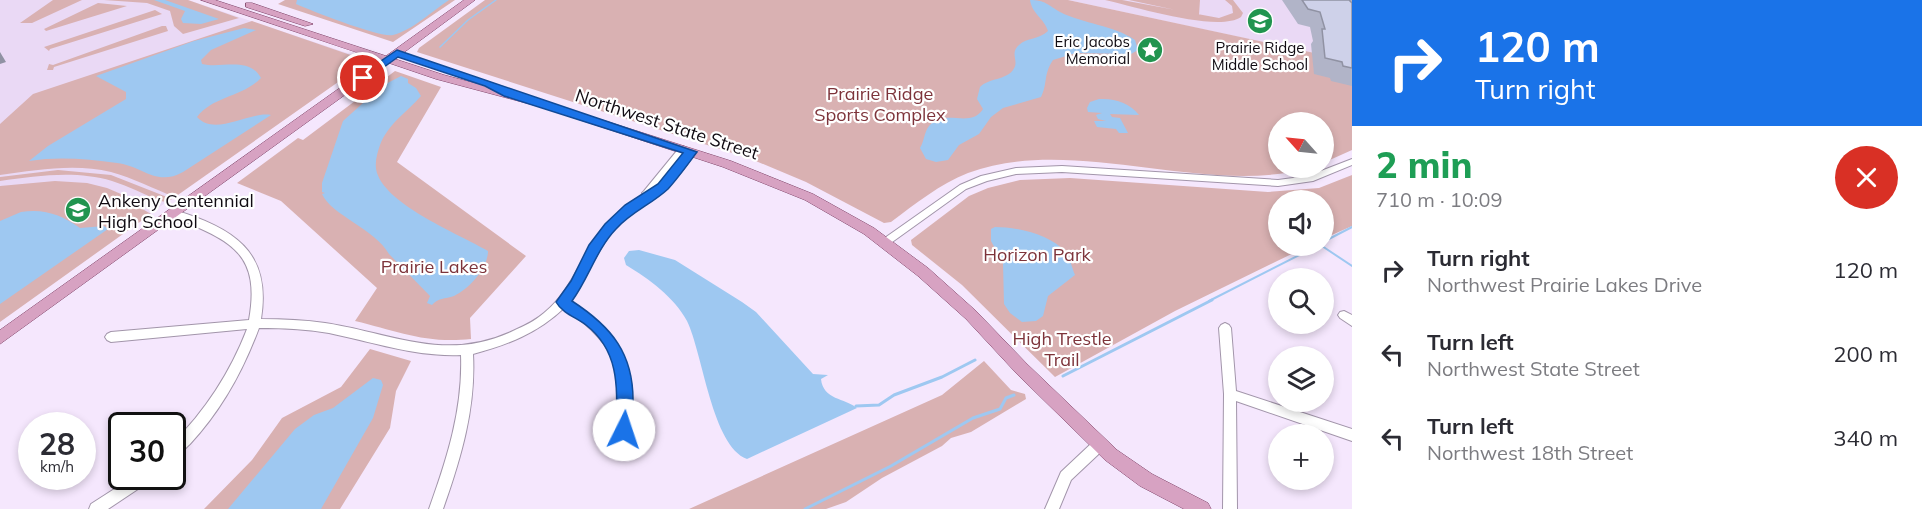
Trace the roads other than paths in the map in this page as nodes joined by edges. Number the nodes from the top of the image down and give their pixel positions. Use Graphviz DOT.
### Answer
graph roads {
  1 [pos="206,0"];
  2 [pos="235,0"];
  3 [pos="470,0"];
  4 [pos="392,57"];
  5 [pos="687,151"];
  6 [pos="1352,162"];
  7 [pos="174,213"];
  8 [pos="884,242"];
  9 [pos="563,302"];
  10 [pos="255,325"];
  11 [pos="1225,328"];
  12 [pos="111,337"];
  13 [pos="0,338"];
  14 [pos="466,351"];
  15 [pos="1230,394"];
  16 [pos="1352,435"];
  17 [pos="186,437"];
  18 [pos="623,441"];
  19 [pos="1099,444"];
  20 [pos="124,490"];
  21 [pos="96,509"];
  22 [pos="436,509"];
  23 [pos="1052,509"];
  24 [pos="1202,509"];
  25 [pos="1230,509"];
  1 -- 4 [label="main road, Northwest State Street"];
  2 -- 4 [label="main road, Northwest State Street"];
  3 -- 4 [label="main road"];
  4 -- 5 [label="main road, Northwest State Street"];
  4 -- 7 [label="main road"];
  5 -- 8 [label="main road, Northwest State Street"];
  5 -- 9 [label="street"];
  6 -- 8 [label="street"];
  7 -- 10 [label="street"];
  7 -- 13 [label="main road"];
  8 -- 19 [label="main road, Northwest State Street"];
  9 -- 14 [label="street"];
  9 -- 18 [label="street"];
  10 -- 12 [label="street"];
  10 -- 14 [label="street"];
  10 -- 17 [label="street"];
  11 -- 15 [label="street"];
  14 -- 22 [label="street"];
  15 -- 16 [label="street"];
  15 -- 25 [label="street"];
  19 -- 23 [label="street"];
  19 -- 24 [label="main road, Northwest State Street"];
  20 -- 21 [label="street"];
}
